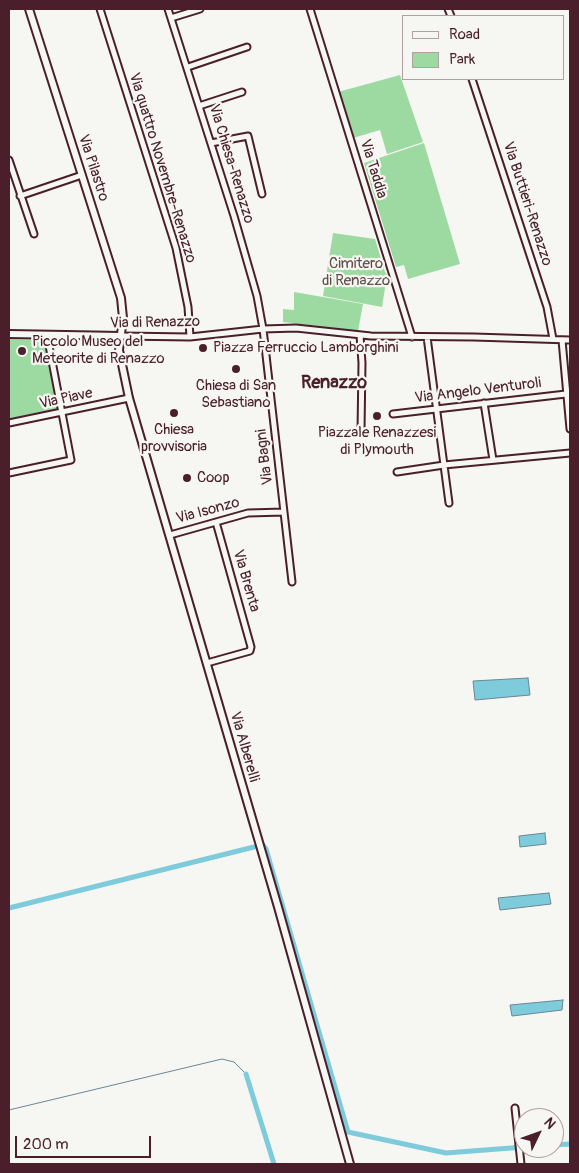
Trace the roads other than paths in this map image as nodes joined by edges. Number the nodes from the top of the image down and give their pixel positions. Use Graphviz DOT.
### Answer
graph roads {
  1 [pos="29,9"];
  2 [pos="100,9"];
  3 [pos="168,9"];
  4 [pos="200,9"];
  5 [pos="310,9"];
  6 [pos="171,18"];
  7 [pos="247,47"];
  8 [pos="188,67"];
  9 [pos="472,80"];
  10 [pos="242,92"];
  11 [pos="199,106"];
  12 [pos="211,143"];
  13 [pos="9,160"];
  14 [pos="82,176"];
  15 [pos="262,194"];
  16 [pos="20,196"];
  17 [pos="34,234"];
  18 [pos="263,329"];
  19 [pos="9,334"];
  20 [pos="47,335"];
  21 [pos="360,335"];
  22 [pos="121,336"];
  23 [pos="190,337"];
  24 [pos="428,337"];
  25 [pos="412,338"];
  26 [pos="553,339"];
  27 [pos="562,340"];
  28 [pos="570,340"];
  29 [pos="566,394"];
  30 [pos="129,398"];
  31 [pos="484,403"];
  32 [pos="436,409"];
  33 [pos="62,412"];
  34 [pos="393,414"];
  35 [pos="9,423"];
  36 [pos="570,429"];
  37 [pos="361,431"];
  38 [pos="570,453"];
  39 [pos="493,460"];
  40 [pos="444,465"];
  41 [pos="397,472"];
  42 [pos="9,473"];
  43 [pos="449,503"];
  44 [pos="284,512"];
  45 [pos="216,522"];
  46 [pos="170,535"];
  47 [pos="292,582"];
  48 [pos="207,663"];
  49 [pos="350,1164"];
  1 -- 14 [label="street, Via Pilastro"];
  2 -- 23 [label="street, Via quattro Novembre-Renazzo"];
  3 -- 6 [label="street, Via Chiesa-Renazzo"];
  4 -- 6 [label="street"];
  5 -- 25 [label="street, Via Taddia"];
  6 -- 8 [label="street, Via Chiesa-Renazzo"];
  7 -- 8 [label="street"];
  8 -- 11 [label="street, Via Chiesa-Renazzo"];
  9 -- 26 [label="street, Via Buttieri-Renazzo"];
  10 -- 11 [label="street"];
  11 -- 12 [label="street, Via Chiesa-Renazzo"];
  12 -- 15 [label="street"];
  12 -- 18 [label="street, Via Chiesa-Renazzo"];
  13 -- 16 [label="street"];
  14 -- 16 [label="street"];
  14 -- 22 [label="street, Via Pilastro"];
  16 -- 17 [label="street"];
  18 -- 21 [label="street, Via di Renazzo"];
  18 -- 23 [label="street, Via di Renazzo"];
  18 -- 44 [label="street, Via Bagni"];
  19 -- 20 [label="street, Via di Renazzo"];
  20 -- 22 [label="street, Via di Renazzo"];
  20 -- 33 [label="street"];
  21 -- 25 [label="street, Via di Renazzo"];
  21 -- 37 [label="street"];
  22 -- 23 [label="street, Via di Renazzo"];
  22 -- 30 [label="street, Via Alberelli"];
  24 -- 25 [label="street, Via di Renazzo"];
  24 -- 26 [label="street, Via di Renazzo"];
  24 -- 32 [label="street"];
  26 -- 27 [label="street, Via di Renazzo"];
  27 -- 28 [label="street, Via di Renazzo"];
  27 -- 29 [label="street"];
  29 -- 31 [label="street, Via Angelo Venturoli"];
  29 -- 36 [label="street"];
  30 -- 33 [label="street, Via Piave"];
  30 -- 46 [label="street, Via Alberelli"];
  31 -- 32 [label="street, Via Angelo Venturoli"];
  31 -- 39 [label="street"];
  32 -- 34 [label="street, Via Angelo Venturoli"];
  32 -- 40 [label="street"];
  33 -- 35 [label="street, Via Piave"];
  33 -- 42 [label="street"];
  38 -- 39 [label="street"];
  39 -- 40 [label="street"];
  40 -- 41 [label="street"];
  40 -- 43 [label="street"];
  44 -- 45 [label="street, Via Isonzo"];
  44 -- 47 [label="street, Via Bagni"];
  45 -- 46 [label="street, Via Isonzo"];
  45 -- 48 [label="street, Via Brenta"];
  46 -- 48 [label="street, Via Alberelli"];
  48 -- 49 [label="street, Via Alberelli"];
}
